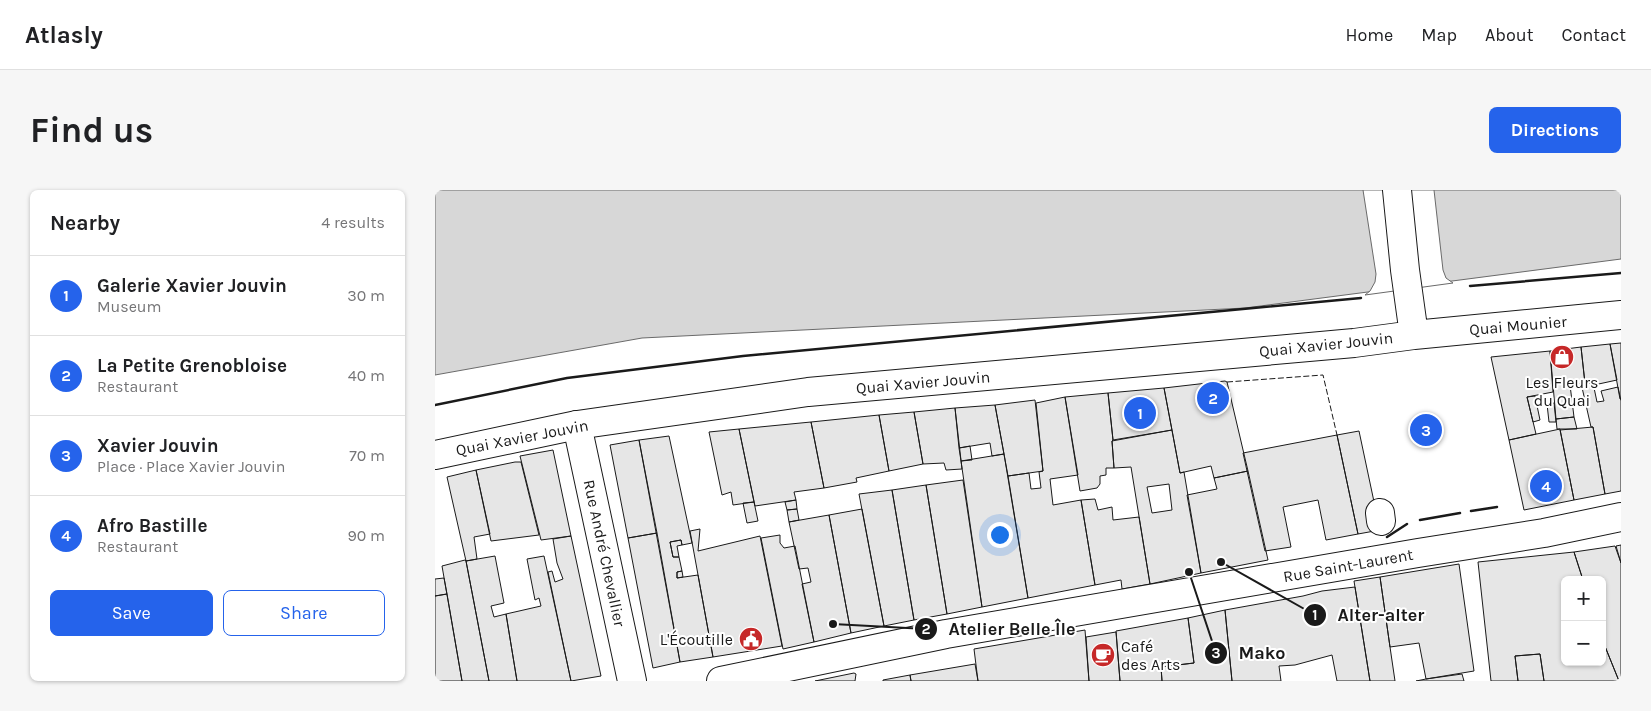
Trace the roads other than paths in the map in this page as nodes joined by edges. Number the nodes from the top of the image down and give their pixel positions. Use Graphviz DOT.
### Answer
graph roads {
  1 [pos="1397,190"];
  2 [pos="1621,315"];
  3 [pos="1414,335"];
  4 [pos="577,425"];
  5 [pos="435,455"];
  6 [pos="1621,517"];
  7 [pos="632,681"];
  8 [pos="721,681"];
  1 -- 3 [label="main road"];
  2 -- 3 [label="main road, Quai Mounier"];
  3 -- 4 [label="main road, Quai Xavier Jouvin"];
  4 -- 5 [label="main road, Quai Xavier Jouvin"];
  4 -- 7 [label="main road, Rue André Chevallier"];
  6 -- 8 [label="main road, Rue Saint-Laurent"];
}
